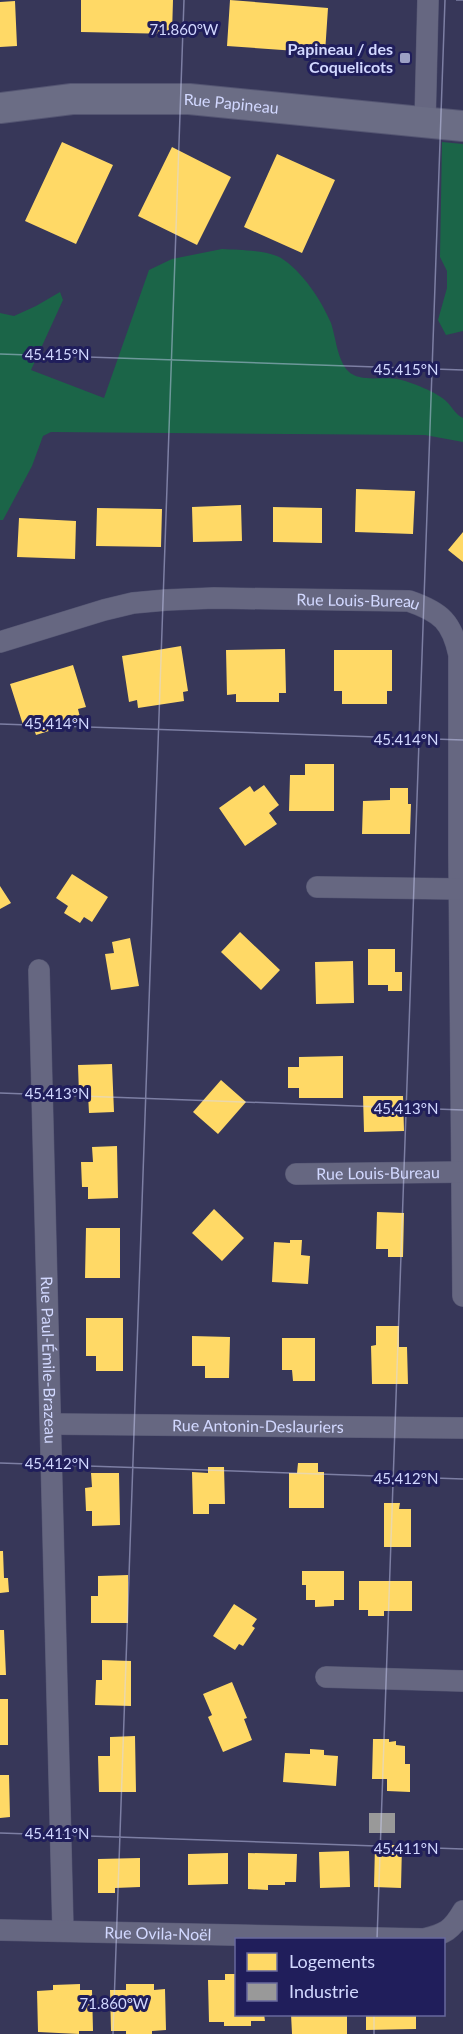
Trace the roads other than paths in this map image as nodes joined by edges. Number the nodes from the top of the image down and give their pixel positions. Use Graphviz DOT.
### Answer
graph roads {
  1 [pos="428,0"];
  2 [pos="0,108"];
  3 [pos="425,123"];
  4 [pos="463,126"];
  5 [pos="0,642"];
  6 [pos="317,887"];
  7 [pos="459,889"];
  8 [pos="39,970"];
  9 [pos="462,1172"];
  10 [pos="296,1174"];
  11 [pos="463,1296"];
  12 [pos="52,1424"];
  13 [pos="463,1428"];
  14 [pos="326,1677"];
  15 [pos="463,1681"];
  16 [pos="459,1917"];
  17 [pos="0,1930"];
  18 [pos="63,1931"];
  19 [pos="379,1938"];
  20 [pos="428,1938"];
  1 -- 3 [label="street"];
  2 -- 3 [label="street, Rue Papineau"];
  3 -- 4 [label="street, Rue Papineau"];
  5 -- 7 [label="street, Rue Louis-Bureau"];
  6 -- 7 [label="street"];
  7 -- 9 [label="street, Rue Louis-Bureau"];
  8 -- 12 [label="street, Rue Paul-Émile-Brazeau"];
  9 -- 10 [label="street, Rue Louis-Bureau"];
  9 -- 11 [label="street, Rue Louis-Bureau"];
  12 -- 13 [label="street, Rue Antonin-Deslauriers"];
  12 -- 18 [label="street, Rue Paul-Émile-Brazeau"];
  14 -- 15 [label="street"];
  16 -- 20 [label="street, Rue Ovila-Noël"];
  17 -- 18 [label="street, Rue Ovila-Noël"];
  18 -- 19 [label="street, Rue Ovila-Noël"];
}
